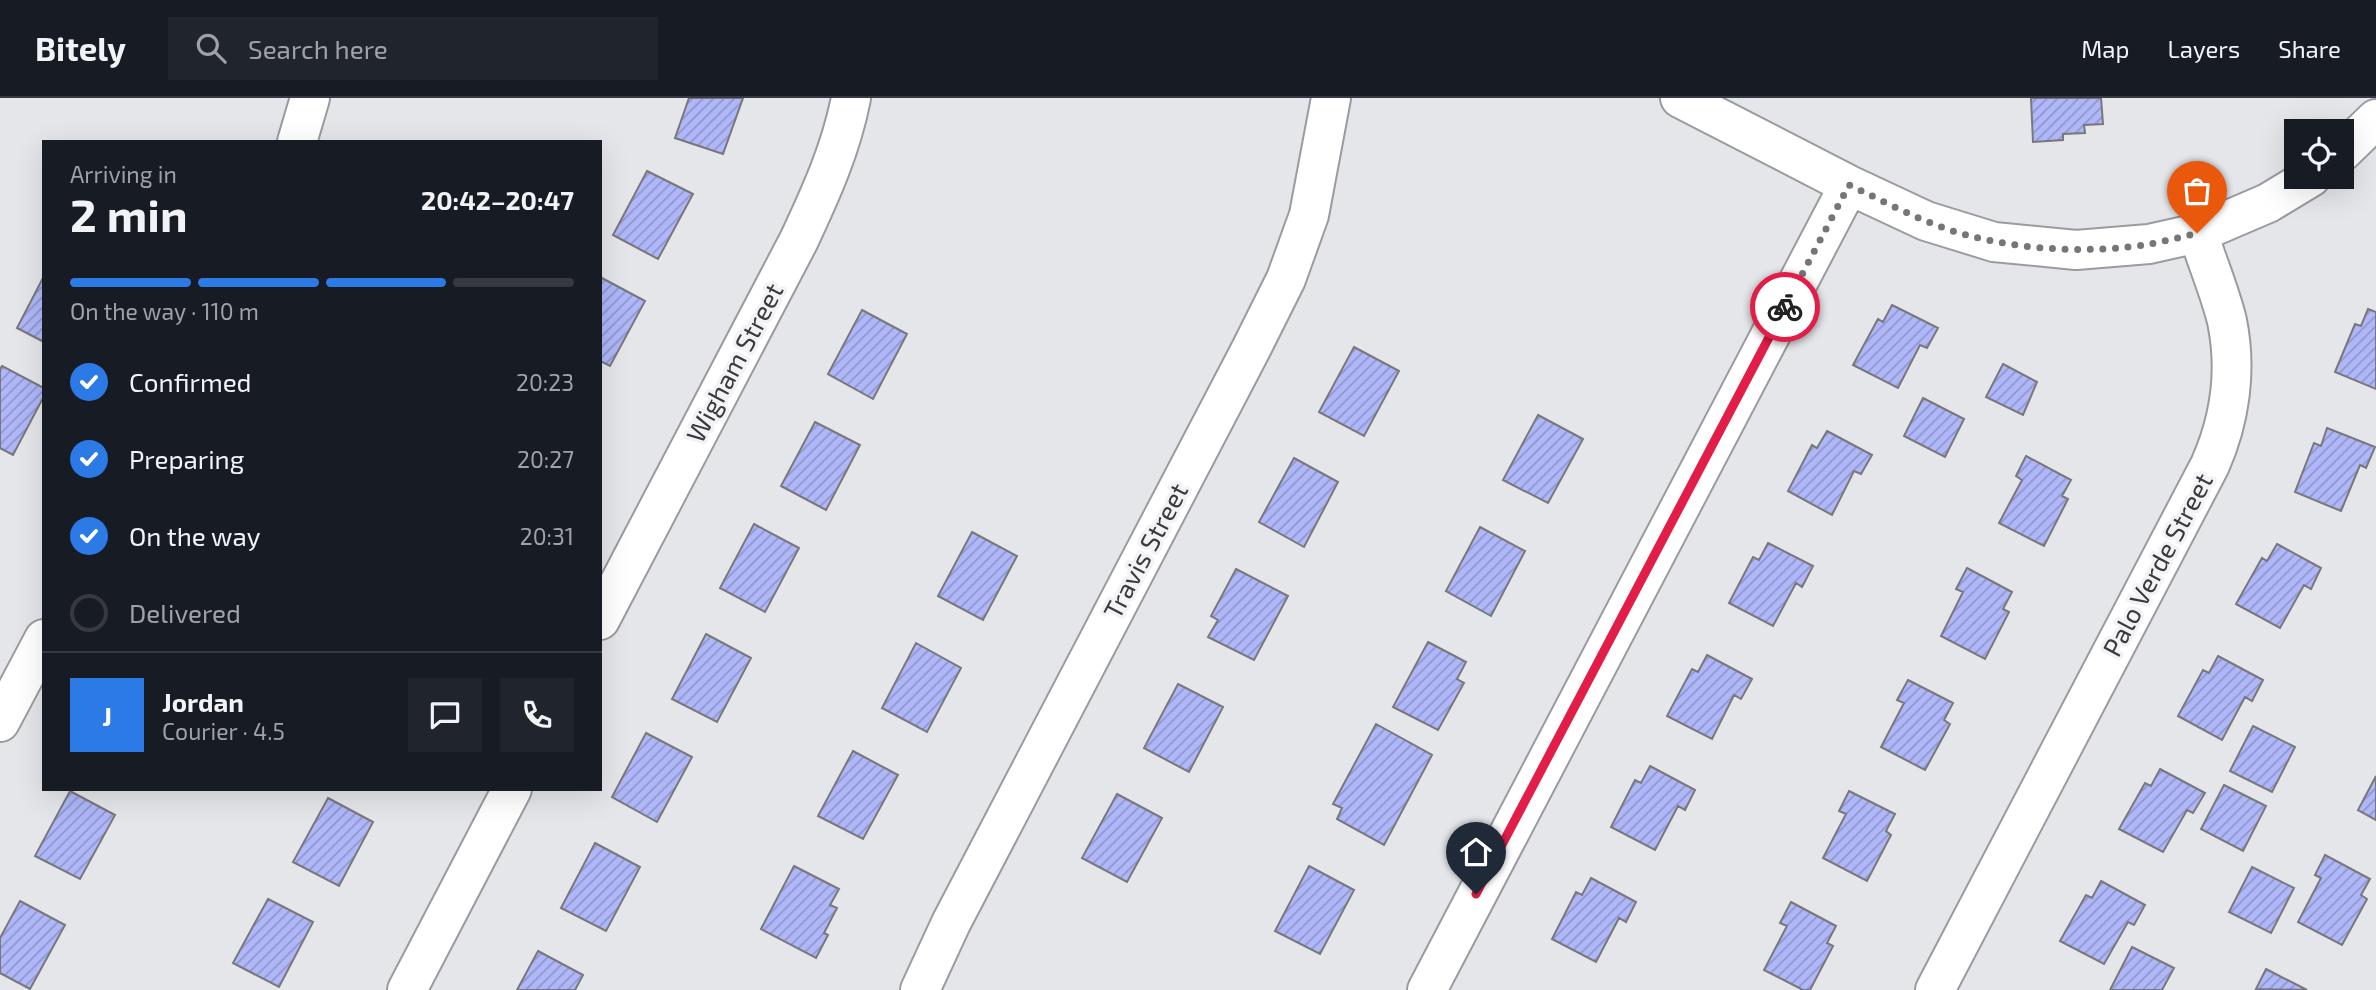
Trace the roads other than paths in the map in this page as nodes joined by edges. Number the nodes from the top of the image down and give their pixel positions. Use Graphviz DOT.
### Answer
graph roads {
  1 [pos="310,98"];
  2 [pos="851,98"];
  3 [pos="1331,98"];
  4 [pos="1680,98"];
  5 [pos="2376,119"];
  6 [pos="298,140"];
  7 [pos="2354,140"];
  8 [pos="1849,185"];
  9 [pos="2292,189"];
  10 [pos="2197,233"];
  11 [pos="602,616"];
  12 [pos="42,643"];
  13 [pos="0,722"];
  14 [pos="511,791"];
  15 [pos="407,990"];
  16 [pos="920,990"];
  17 [pos="1427,990"];
  18 [pos="1935,990"];
  1 -- 6 [label="street"];
  2 -- 11 [label="street, Wigham Street"];
  3 -- 16 [label="street, Travis Street"];
  4 -- 8 [label="street"];
  5 -- 7 [label="street"];
  8 -- 10 [label="street"];
  8 -- 17 [label="street"];
  9 -- 10 [label="street"];
  10 -- 18 [label="street, Palo Verde Street"];
  12 -- 13 [label="street"];
  14 -- 15 [label="street"];
}
